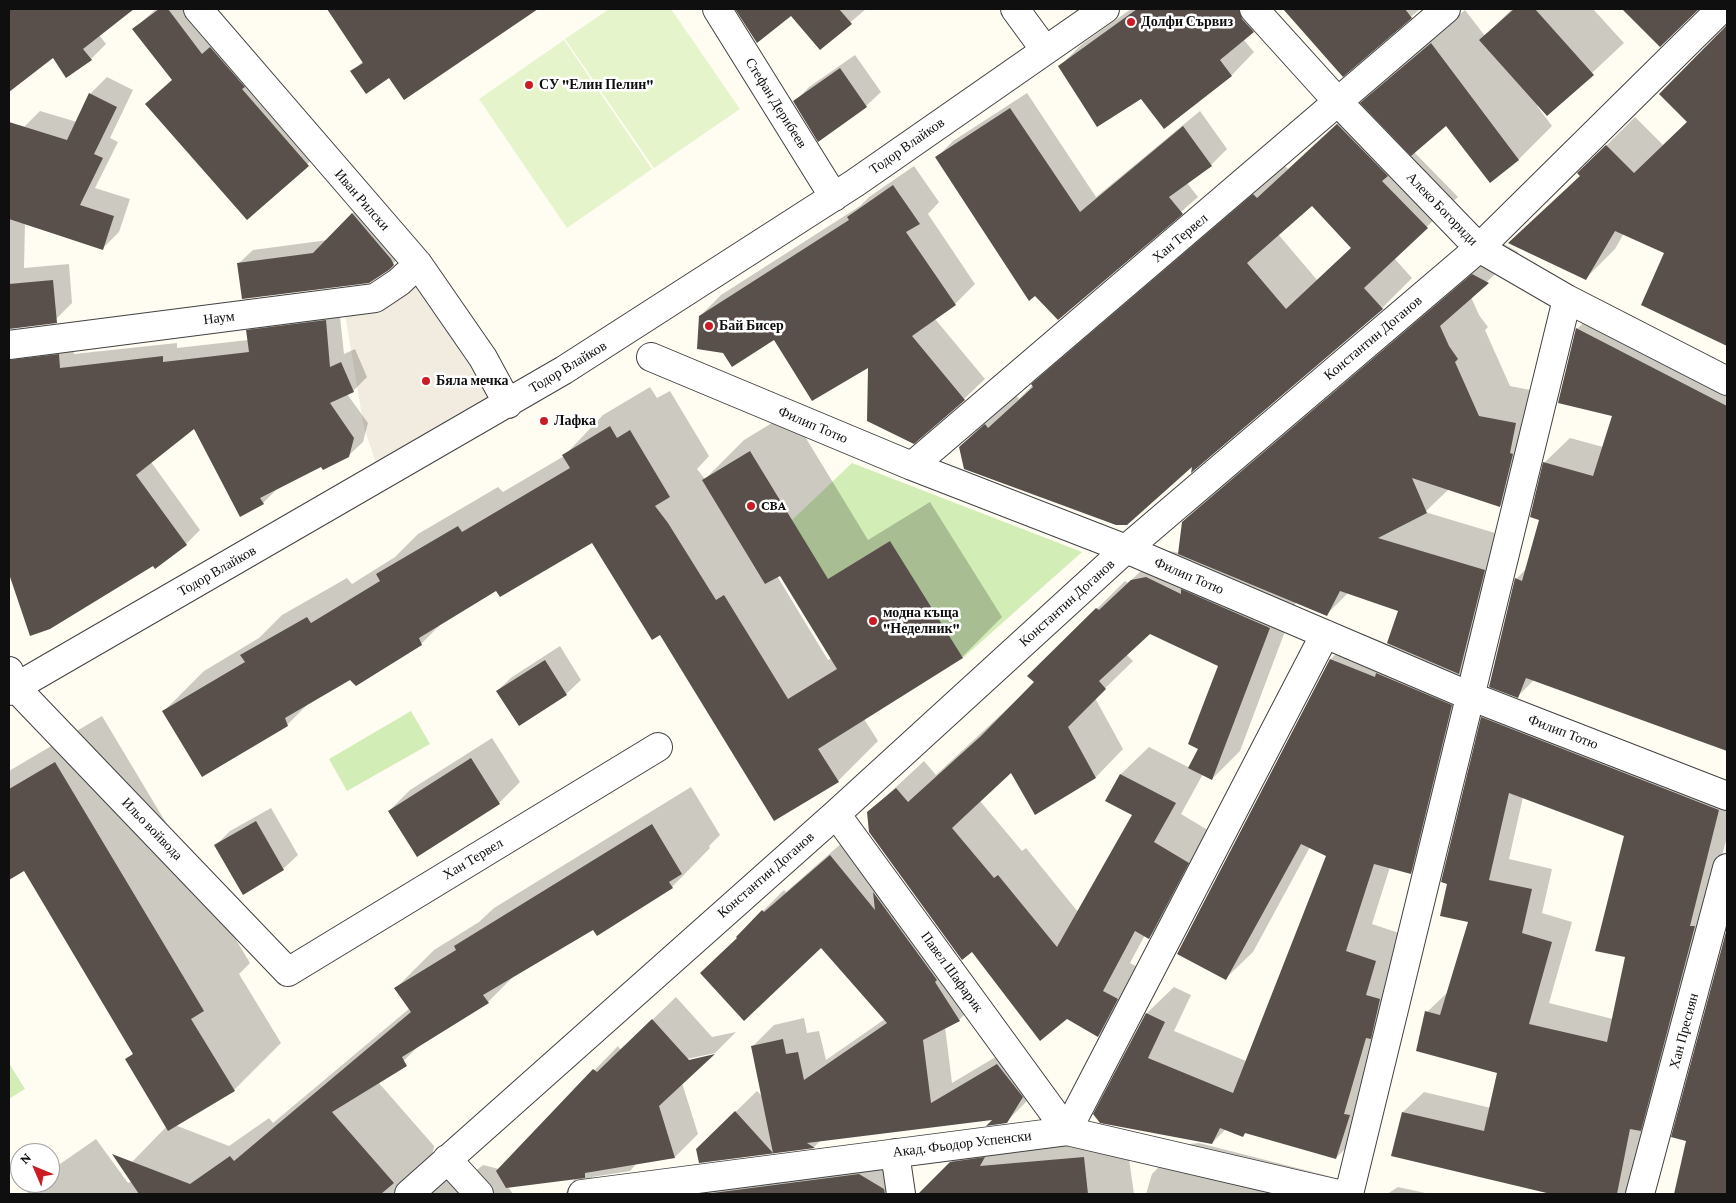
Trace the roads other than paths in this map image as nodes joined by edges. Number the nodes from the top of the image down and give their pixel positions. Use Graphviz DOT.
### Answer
graph roads {
  1 [pos="198,9"];
  2 [pos="717,9"];
  3 [pos="1015,9"];
  4 [pos="1105,9"];
  5 [pos="1254,9"];
  6 [pos="1446,9"];
  7 [pos="1721,9"];
  8 [pos="1045,50"];
  9 [pos="1339,103"];
  10 [pos="834,196"];
  11 [pos="1479,248"];
  12 [pos="418,264"];
  13 [pos="1566,299"];
  14 [pos="9,345"];
  15 [pos="651,356"];
  16 [pos="1727,381"];
  17 [pos="508,404"];
  18 [pos="912,466"];
  19 [pos="1126,549"];
  20 [pos="1325,634"];
  21 [pos="11,682"];
  22 [pos="1470,696"];
  23 [pos="658,747"];
  24 [pos="1727,796"];
  25 [pos="836,814"];
  26 [pos="1727,868"];
  27 [pos="288,972"];
  28 [pos="1067,1131"];
  29 [pos="895,1152"];
  30 [pos="447,1159"];
  31 [pos="409,1194"];
  32 [pos="479,1194"];
  33 [pos="582,1194"];
  34 [pos="901,1194"];
  35 [pos="1338,1194"];
  36 [pos="1349,1194"];
  37 [pos="1640,1194"];
  1 -- 12 [label="street, Иван Рилски"];
  2 -- 10 [label="street, Стефан Дерибеев"];
  3 -- 8 [label="street"];
  4 -- 8 [label="street, Тодор Влайков"];
  5 -- 9 [label="street, Алеко Богориди"];
  6 -- 9 [label="street, Хан Тервел"];
  7 -- 11 [label="street, Константин Доганов"];
  8 -- 10 [label="street, Тодор Влайков"];
  9 -- 11 [label="street, Алеко Богориди"];
  9 -- 18 [label="street, Хан Тервел"];
  10 -- 17 [label="street, Тодор Влайков"];
  11 -- 13 [label="street, Алеко Богориди"];
  11 -- 19 [label="street, Константин Доганов"];
  12 -- 14 [label="street, Наум"];
  12 -- 17 [label="street, Иван Рилски"];
  13 -- 16 [label="street, Алеко Богориди"];
  13 -- 22 [label="street"];
  15 -- 18 [label="street, Филип Тотю"];
  17 -- 21 [label="street, Тодор Влайков"];
  18 -- 19 [label="street, Филип Тотю"];
  19 -- 20 [label="street, Филип Тотю"];
  19 -- 25 [label="street, Константин Доганов"];
  20 -- 22 [label="street, Филип Тотю"];
  20 -- 28 [label="street"];
  21 -- 27 [label="street, Ильо войвода"];
  22 -- 24 [label="street, Филип Тотю"];
  22 -- 36 [label="street"];
  23 -- 27 [label="street, Хан Тервел"];
  25 -- 28 [label="street, Павел Шафарик"];
  25 -- 30 [label="street, Константин Доганов"];
  26 -- 37 [label="street, Хан Пресиян"];
  28 -- 29 [label="street, Акад. Фьодор Успенски"];
  28 -- 35 [label="street, Акад. Фьодор Успенски"];
  29 -- 33 [label="street, Акад. Фьодор Успенски"];
  29 -- 34 [label="street"];
  30 -- 31 [label="street, Константин Доганов"];
  30 -- 32 [label="street"];
}
